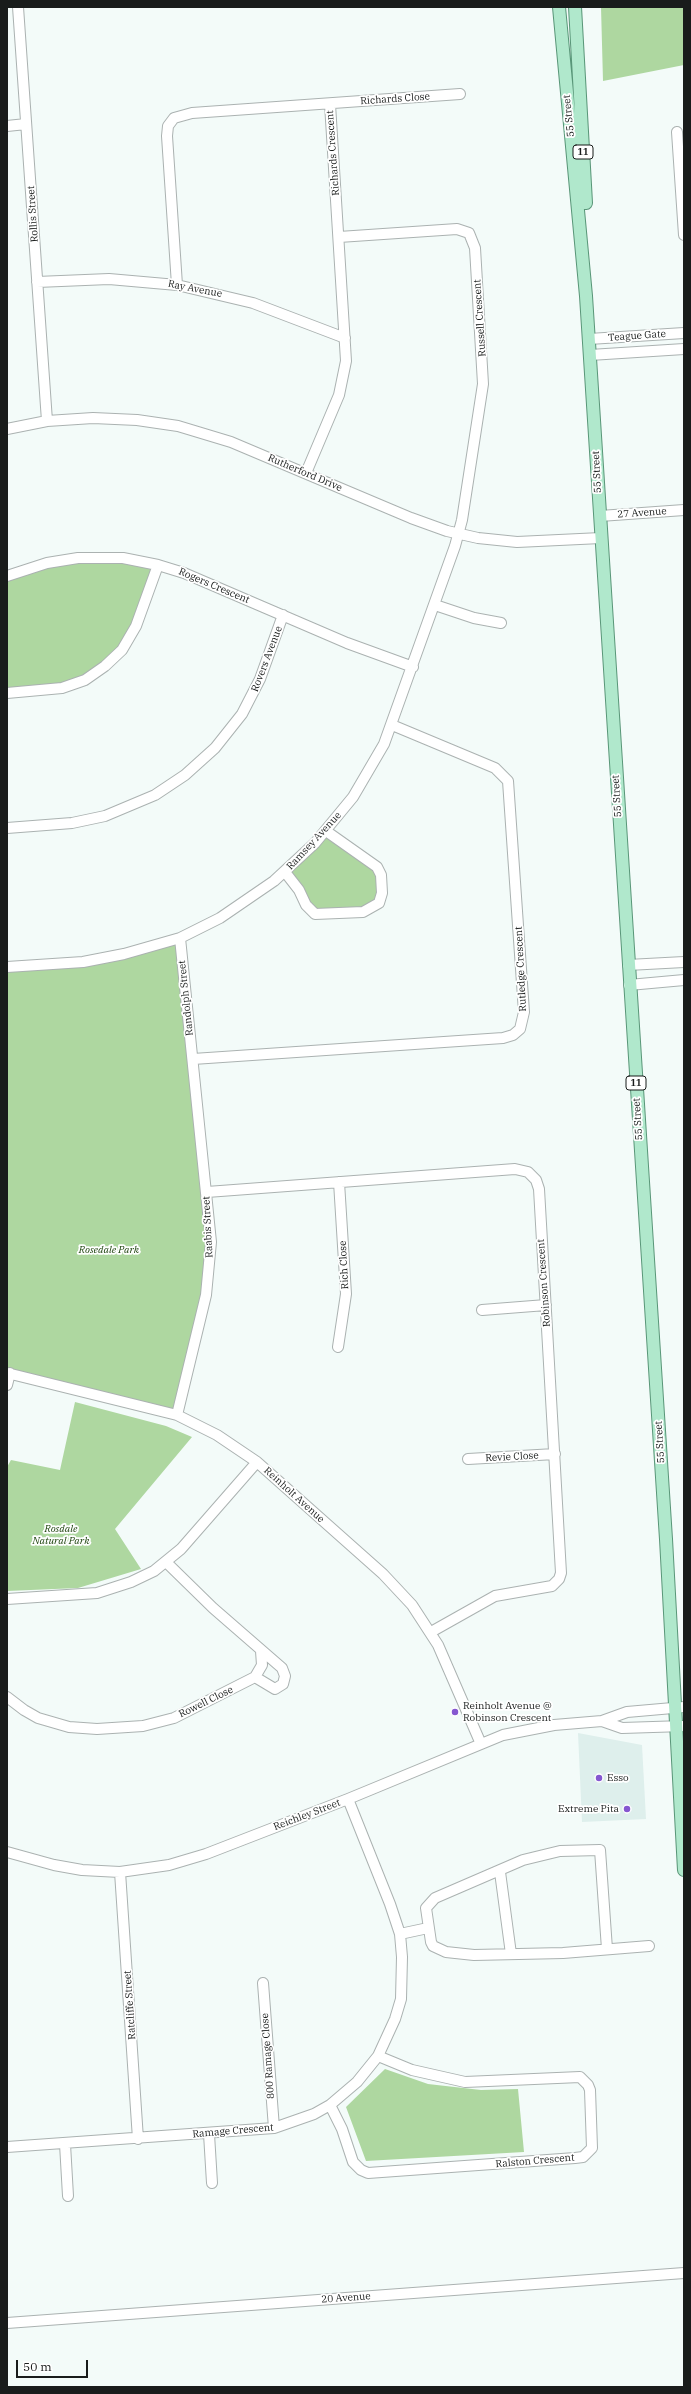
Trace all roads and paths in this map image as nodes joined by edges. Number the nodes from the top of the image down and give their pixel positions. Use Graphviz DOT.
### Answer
graph roads {
  1 [pos="18,7"];
  2 [pos="575,7"];
  3 [pos="559,9"];
  4 [pos="460,94"];
  5 [pos="330,104"];
  6 [pos="26,124"];
  7 [pos="7,126"];
  8 [pos="677,132"];
  9 [pos="684,235"];
  10 [pos="339,237"];
  11 [pos="37,282"];
  12 [pos="177,285"];
  13 [pos="586,296"];
  14 [pos="684,333"];
  15 [pos="345,338"];
  16 [pos="589,339"];
  17 [pos="684,349"];
  18 [pos="590,355"];
  19 [pos="48,421"];
  20 [pos="7,429"];
  21 [pos="306,473"];
  22 [pos="684,510"];
  23 [pos="600,516"];
  24 [pos="459,534"];
  25 [pos="601,538"];
  26 [pos="158,565"];
  27 [pos="7,576"];
  28 [pos="435,605"];
  29 [pos="283,615"];
  30 [pos="501,623"];
  31 [pos="413,667"];
  32 [pos="7,693"];
  33 [pos="392,725"];
  34 [pos="7,828"];
  35 [pos="326,831"];
  36 [pos="285,872"];
  37 [pos="180,938"];
  38 [pos="684,962"];
  39 [pos="7,966"];
  40 [pos="628,966"];
  41 [pos="684,980"];
  42 [pos="629,985"];
  43 [pos="193,1059"];
  44 [pos="339,1182"];
  45 [pos="207,1192"];
  46 [pos="546,1305"];
  47 [pos="482,1310"];
  48 [pos="338,1347"];
  49 [pos="8,1373"];
  50 [pos="7,1385"];
  51 [pos="177,1415"];
  52 [pos="555,1454"];
  53 [pos="468,1459"];
  54 [pos="257,1462"];
  55 [pos="167,1562"];
  56 [pos="7,1600"];
  57 [pos="431,1632"];
  58 [pos="261,1651"];
  59 [pos="255,1677"];
  60 [pos="7,1697"];
  61 [pos="679,1707"];
  62 [pos="602,1721"];
  63 [pos="680,1726"];
  64 [pos="482,1744"];
  65 [pos="348,1799"];
  66 [pos="7,1852"];
  67 [pos="684,1870"];
  68 [pos="120,1872"];
  69 [pos="500,1872"];
  70 [pos="428,1928"];
  71 [pos="400,1934"];
  72 [pos="649,1946"];
  73 [pos="607,1949"];
  74 [pos="511,1954"];
  75 [pos="263,1983"];
  76 [pos="378,2056"];
  77 [pos="330,2105"];
  78 [pos="274,2128"];
  79 [pos="209,2134"];
  80 [pos="138,2139"];
  81 [pos="65,2144"];
  82 [pos="7,2147"];
  83 [pos="212,2183"];
  84 [pos="68,2196"];
  85 [pos="684,2273"];
  86 [pos="7,2323"];
  1 -- 6 [label="street, Rollis Street"];
  2 -- 13 [label="main road, 55 Street / 11"];
  3 -- 13 [label="main road, 55 Street / 11"];
  4 -- 5 [label="street, Richards Close"];
  5 -- 10 [label="street, Richards Crescent"];
  5 -- 12 [label="street, Richards Crescent"];
  6 -- 7 [label="street"];
  6 -- 11 [label="street, Rollis Street"];
  8 -- 9 [label="street"];
  10 -- 15 [label="street, Richards Crescent"];
  10 -- 24 [label="street, Russell Crescent"];
  11 -- 12 [label="street, Ray Avenue"];
  11 -- 19 [label="street, Rollis Street"];
  12 -- 15 [label="street, Ray Avenue"];
  13 -- 16 [label="main road, 55 Street / 11"];
  14 -- 16 [label="street, Teague Gate"];
  15 -- 21 [label="street, Richards Crescent"];
  16 -- 18 [label="main road, 55 Street / 11"];
  17 -- 18 [label="street, Teague Gate"];
  18 -- 23 [label="main road, 55 Street / 11"];
  19 -- 20 [label="street, Rutherford Drive"];
  19 -- 21 [label="street, Rutherford Drive"];
  21 -- 24 [label="street, Rutherford Drive"];
  22 -- 23 [label="street, 27 Avenue"];
  23 -- 25 [label="main road, 55 Street / 11"];
  24 -- 25 [label="street, Rutherford Drive"];
  24 -- 28 [label="street, Ramsey Avenue"];
  25 -- 40 [label="main road, 55 Street / 11"];
  26 -- 27 [label="street, Rogers Crescent"];
  26 -- 29 [label="street, Rogers Crescent"];
  26 -- 32 [label="street"];
  28 -- 30 [label="street"];
  28 -- 31 [label="street, Ramsey Avenue"];
  29 -- 31 [label="street, Rogers Crescent"];
  29 -- 34 [label="street, Rovers Avenue"];
  31 -- 33 [label="street, Ramsey Avenue"];
  33 -- 35 [label="street, Ramsey Avenue"];
  33 -- 43 [label="street, Rutledge Crescent"];
  35 -- 36 [label="street, Ramsey Avenue"];
  35 -- 36 [label="street"];
  36 -- 37 [label="street, Ramsey Avenue"];
  37 -- 39 [label="street, Ramsey Avenue"];
  37 -- 43 [label="street, Randolph Street"];
  38 -- 40 [label="street"];
  40 -- 42 [label="main road, 55 Street / 11"];
  41 -- 42 [label="street"];
  42 -- 61 [label="main road, 55 Street / 11"];
  43 -- 45 [label="street, Raabis Street"];
  44 -- 45 [label="street, Robinson Crescent"];
  44 -- 46 [label="street, Robinson Crescent"];
  44 -- 48 [label="street, Rich Close"];
  45 -- 51 [label="street, Raabis Street"];
  46 -- 47 [label="street"];
  46 -- 52 [label="street, Robinson Crescent"];
  49 -- 50 [label="street"];
  49 -- 51 [label="street, Reinholt Avenue"];
  51 -- 54 [label="street, Reinholt Avenue"];
  52 -- 53 [label="street, Revie Close"];
  52 -- 57 [label="street, Robinson Crescent"];
  54 -- 55 [label="street"];
  54 -- 57 [label="street, Reinholt Avenue"];
  55 -- 56 [label="street"];
  55 -- 58 [label="street"];
  57 -- 64 [label="street, Reinholt Avenue"];
  58 -- 59 [label="street"];
  58 -- 59 [label="street"];
  59 -- 60 [label="street, Rowell Close"];
  61 -- 62 [label="street, Reichley Street"];
  61 -- 63 [label="main road, 55 Street / 11"];
  62 -- 63 [label="street, Reichley Street"];
  62 -- 64 [label="street, Reichley Street"];
  63 -- 67 [label="main road, 55 Street / 11"];
  64 -- 65 [label="street, Reichley Street"];
  65 -- 68 [label="street, Reichley Street"];
  65 -- 71 [label="street, Ramage Crescent"];
  66 -- 68 [label="street, Reichley Street"];
  68 -- 80 [label="street, Ratcliffe Street"];
  69 -- 70 [label="street"];
  69 -- 73 [label="street"];
  69 -- 74 [label="street"];
  70 -- 71 [label="street"];
  70 -- 74 [label="street"];
  71 -- 76 [label="street, Ramage Crescent"];
  72 -- 73 [label="street"];
  73 -- 74 [label="street"];
  75 -- 78 [label="street, 800 Ramage Close"];
  76 -- 77 [label="street, Ramage Crescent"];
  76 -- 77 [label="street, Ralston Crescent"];
  77 -- 78 [label="street, Ramage Crescent"];
  78 -- 79 [label="street, Ramage Crescent"];
  79 -- 80 [label="street, Ramage Crescent"];
  79 -- 83 [label="street"];
  80 -- 81 [label="street, Ramage Crescent"];
  81 -- 82 [label="street, Ramage Crescent"];
  81 -- 84 [label="street"];
  85 -- 86 [label="street, 20 Avenue"];
}
